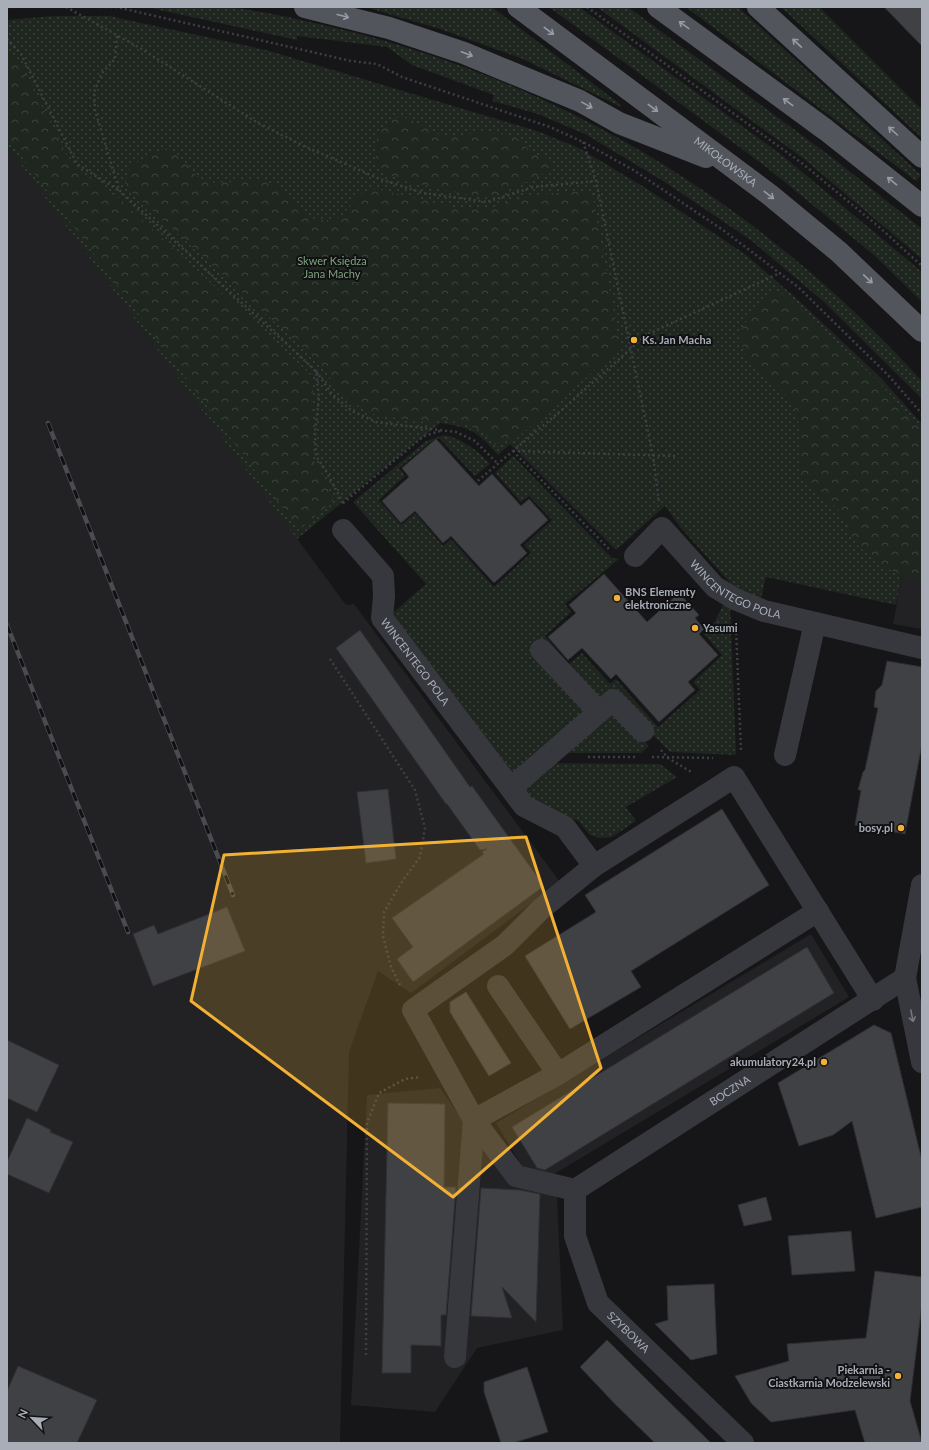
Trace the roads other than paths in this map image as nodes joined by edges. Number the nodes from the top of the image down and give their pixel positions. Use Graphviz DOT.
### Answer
graph roads {
  1 [pos="305,7"];
  2 [pos="518,7"];
  3 [pos="658,7"];
  4 [pos="758,7"];
  5 [pos="922,157"];
  6 [pos="738,171"];
  7 [pos="922,206"];
  8 [pos="922,331"];
  9 [pos="343,530"];
  10 [pos="634,556"];
  11 [pos="815,623"];
  12 [pos="922,648"];
  13 [pos="541,650"];
  14 [pos="598,712"];
  15 [pos="643,731"];
  16 [pos="785,754"];
  17 [pos="511,788"];
  18 [pos="594,866"];
  19 [pos="922,885"];
  20 [pos="818,911"];
  21 [pos="905,978"];
  22 [pos="498,986"];
  23 [pos="873,1000"];
  24 [pos="922,1062"];
  25 [pos="558,1074"];
  26 [pos="474,1120"];
  27 [pos="575,1190"];
  28 [pos="455,1357"];
  29 [pos="743,1443"];
  1 -- 6 [label="main road, one-way"];
  2 -- 6 [label="main road, MIKOŁOWSKA, one-way"];
  7 -- 3 [label="main road, one-way"];
  5 -- 4 [label="main road, one-way"];
  6 -- 8 [label="main road, MIKOŁOWSKA, one-way"];
  9 -- 17 [label="street, WINCENTEGO POLA"];
  10 -- 11 [label="street, WINCENTEGO POLA"];
  11 -- 12 [label="street, WINCENTEGO POLA"];
  11 -- 16 [label="street"];
  13 -- 14 [label="street"];
  14 -- 15 [label="street"];
  14 -- 17 [label="street"];
  17 -- 18 [label="street, WINCENTEGO POLA"];
  18 -- 20 [label="street"];
  18 -- 26 [label="street"];
  19 -- 21 [label="street"];
  20 -- 23 [label="street"];
  20 -- 25 [label="street"];
  21 -- 23 [label="street, BOCZNA"];
  21 -- 24 [label="street, one-way"];
  22 -- 25 [label="street"];
  23 -- 27 [label="street, BOCZNA"];
  25 -- 26 [label="street"];
  26 -- 27 [label="street"];
  26 -- 28 [label="street"];
  27 -- 29 [label="street, SZYBOWA"];
}
